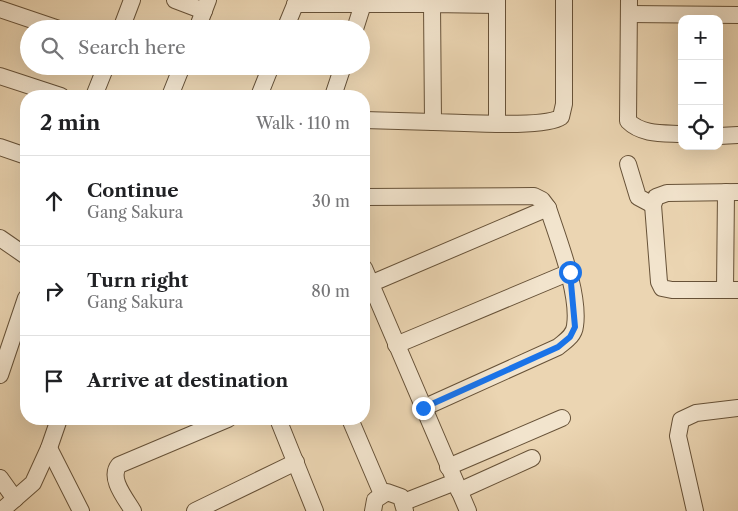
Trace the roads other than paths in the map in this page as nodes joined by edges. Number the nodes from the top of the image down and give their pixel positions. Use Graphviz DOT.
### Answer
graph roads {
  1 [pos="132,0"];
  2 [pos="174,0"];
  3 [pos="564,0"];
  4 [pos="296,2"];
  5 [pos="497,3"];
  6 [pos="362,4"];
  7 [pos="432,4"];
  8 [pos="206,6"];
  9 [pos="629,7"];
  10 [pos="0,9"];
  11 [pos="678,15"];
  12 [pos="738,15"];
  13 [pos="723,16"];
  14 [pos="32,20"];
  15 [pos="124,20"];
  16 [pos="201,20"];
  17 [pos="289,20"];
  18 [pos="358,20"];
  19 [pos="102,75"];
  20 [pos="178,75"];
  21 [pos="267,75"];
  22 [pos="340,75"];
  23 [pos="0,76"];
  24 [pos="43,90"];
  25 [pos="96,90"];
  26 [pos="172,90"];
  27 [pos="261,90"];
  28 [pos="335,90"];
  29 [pos="370,120"];
  30 [pos="434,122"];
  31 [pos="497,124"];
  32 [pos="678,134"];
  33 [pos="738,135"];
  34 [pos="723,136"];
  35 [pos="0,147"];
  36 [pos="20,154"];
  37 [pos="628,164"];
  38 [pos="732,192"];
  39 [pos="370,197"];
  40 [pos="653,205"];
  41 [pos="548,208"];
  42 [pos="0,238"];
  43 [pos="20,252"];
  44 [pos="570,272"];
  45 [pos="370,284"];
  46 [pos="732,290"];
  47 [pos="20,316"];
  48 [pos="396,344"];
  49 [pos="0,375"];
  50 [pos="423,408"];
  51 [pos="738,408"];
  52 [pos="562,418"];
  53 [pos="56,425"];
  54 [pos="214,425"];
  55 [pos="281,425"];
  56 [pos="353,425"];
  57 [pos="49,448"];
  58 [pos="532,458"];
  59 [pos="296,462"];
  60 [pos="0,478"];
  61 [pos="454,480"];
  62 [pos="382,494"];
  63 [pos="16,499"];
  64 [pos="405,506"];
  65 [pos="1,511"];
  66 [pos="81,511"];
  67 [pos="134,511"];
  68 [pos="195,511"];
  69 [pos="315,511"];
  70 [pos="374,511"];
  71 [pos="468,511"];
  72 [pos="695,511"];
  1 -- 15 [label="street"];
  2 -- 8 [label="street"];
  3 -- 31 [label="street"];
  4 -- 6 [label="street"];
  4 -- 17 [label="street"];
  5 -- 7 [label="street"];
  5 -- 31 [label="street"];
  6 -- 7 [label="street"];
  6 -- 18 [label="street"];
  7 -- 30 [label="street"];
  8 -- 16 [label="street"];
  9 -- 11 [label="street"];
  9 -- 32 [label="street"];
  10 -- 14 [label="street"];
  12 -- 13 [label="street"];
  19 -- 25 [label="street"];
  20 -- 26 [label="street"];
  21 -- 27 [label="street"];
  22 -- 28 [label="street"];
  23 -- 24 [label="street"];
  29 -- 30 [label="street"];
  30 -- 31 [label="street"];
  33 -- 34 [label="street"];
  35 -- 36 [label="street"];
  37 -- 40 [label="street"];
  38 -- 40 [label="street"];
  38 -- 46 [label="street"];
  39 -- 41 [label="street"];
  40 -- 46 [label="street"];
  41 -- 44 [label="street"];
  41 -- 45 [label="street"];
  42 -- 43 [label="street"];
  44 -- 48 [label="street"];
  44 -- 50 [label="street"];
  45 -- 48 [label="street"];
  47 -- 49 [label="street"];
  48 -- 50 [label="street"];
  50 -- 61 [label="street"];
  51 -- 72 [label="street"];
  52 -- 61 [label="street"];
  53 -- 57 [label="street"];
  54 -- 67 [label="street"];
  55 -- 59 [label="street"];
  56 -- 62 [label="street"];
  57 -- 63 [label="street"];
  57 -- 66 [label="street"];
  58 -- 61 [label="street"];
  59 -- 68 [label="street"];
  59 -- 69 [label="street"];
  60 -- 63 [label="street"];
  61 -- 64 [label="street"];
  61 -- 71 [label="street"];
  62 -- 64 [label="street"];
  62 -- 70 [label="street"];
  63 -- 65 [label="street"];
}
